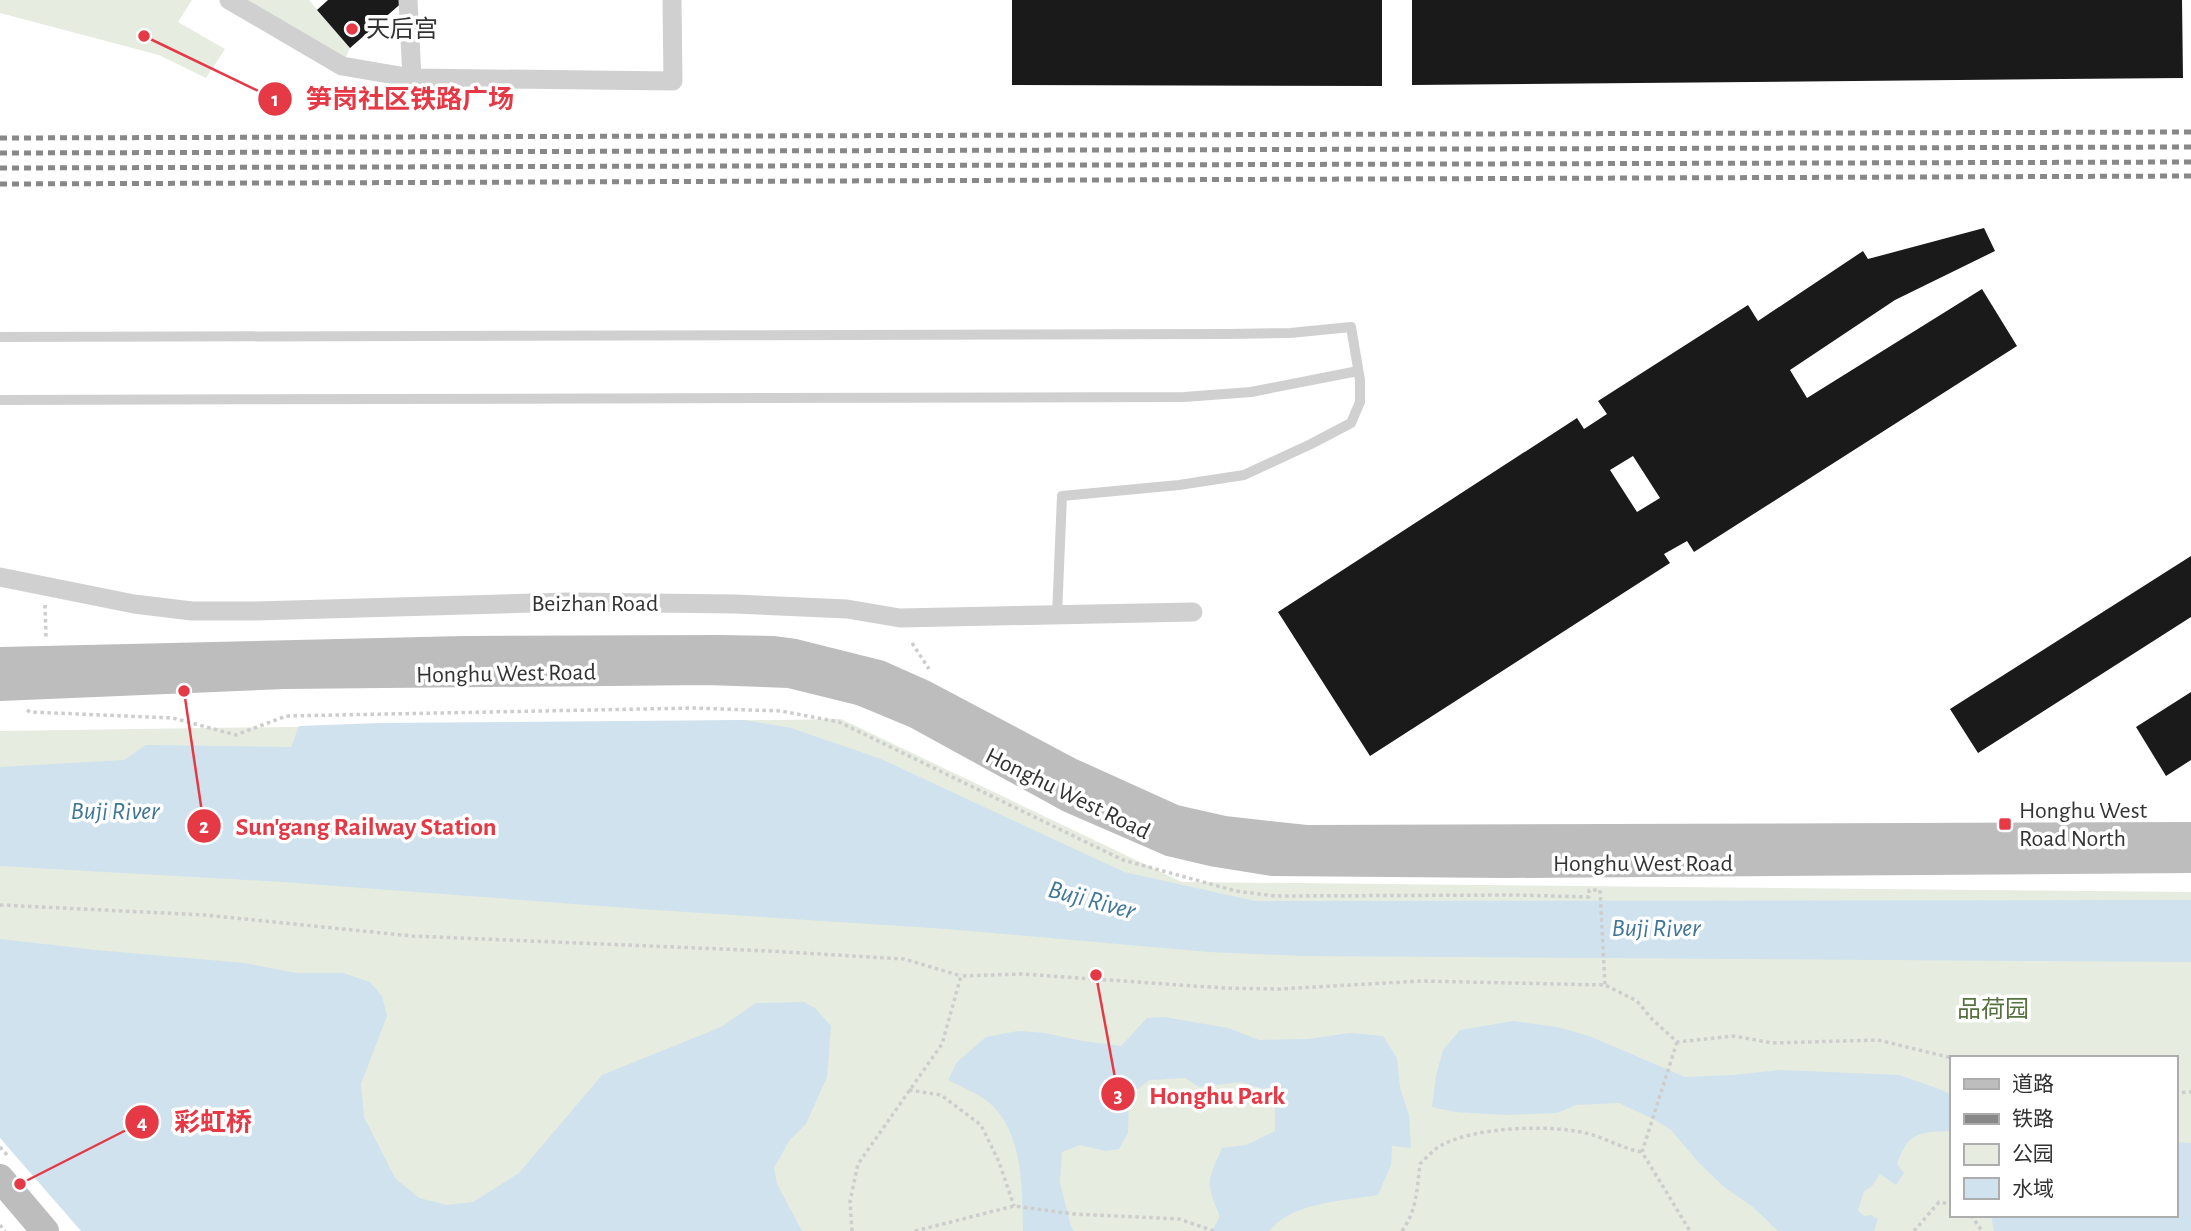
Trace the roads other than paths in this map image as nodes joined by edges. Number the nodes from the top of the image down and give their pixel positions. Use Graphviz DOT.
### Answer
graph roads {
  1 [pos="229,0"];
  2 [pos="408,0"];
  3 [pos="672,0"];
  4 [pos="412,78"];
  5 [pos="0,337"];
  6 [pos="1358,370"];
  7 [pos="0,400"];
  8 [pos="0,577"];
  9 [pos="1193,612"];
  10 [pos="1056,615"];
  11 [pos="0,661"];
  12 [pos="0,678"];
  13 [pos="0,687"];
  14 [pos="2191,836"];
  15 [pos="2191,859"];
  16 [pos="0,1178"];
  17 [pos="0,1205"];
  18 [pos="22,1231"];
  19 [pos="46,1231"];
  1 -- 4 [label="street"];
  2 -- 4 [label="street"];
  3 -- 4 [label="street"];
  5 -- 6 [label="lane"];
  6 -- 7 [label="lane"];
  6 -- 10 [label="lane"];
  8 -- 10 [label="street, Beizhan Road"];
  9 -- 10 [label="street, Beizhan Road"];
  11 -- 14 [label="main road, Honghu West Road"];
  12 -- 13 [label="street"];
  13 -- 15 [label="main road, Honghu West Road"];
  16 -- 19 [label="main road"];
  17 -- 18 [label="main road"];
}
